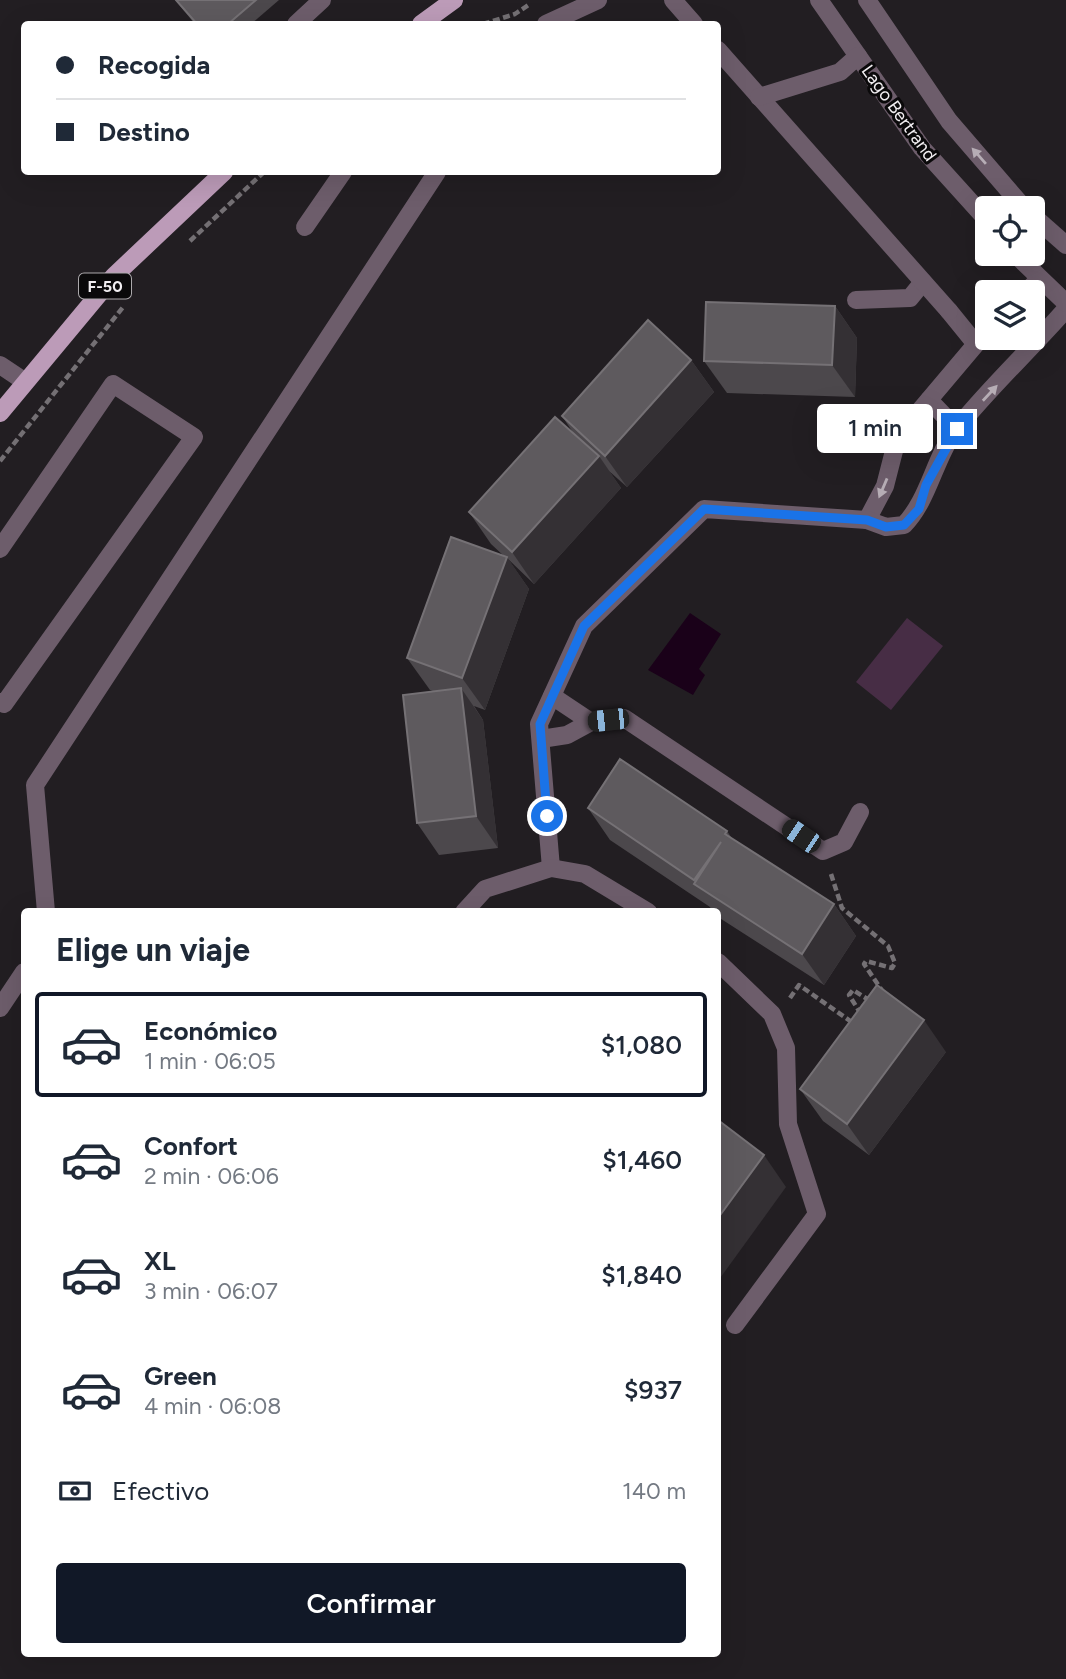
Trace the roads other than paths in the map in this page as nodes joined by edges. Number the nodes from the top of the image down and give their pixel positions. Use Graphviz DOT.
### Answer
graph roads {
  1 [pos="322,0"];
  2 [pos="454,0"];
  3 [pos="598,0"];
  4 [pos="673,0"];
  5 [pos="819,0"];
  6 [pos="867,0"];
  7 [pos="299,21"];
  8 [pos="425,21"];
  9 [pos="552,21"];
  10 [pos="691,21"];
  11 [pos="721,53"];
  12 [pos="858,56"];
  13 [pos="759,97"];
  14 [pos="221,175"];
  15 [pos="341,175"];
  16 [pos="435,175"];
  17 [pos="1014,196"];
  18 [pos="975,207"];
  19 [pos="1045,226"];
  20 [pos="305,227"];
  21 [pos="1066,245"];
  22 [pos="1027,266"];
  23 [pos="1040,279"];
  24 [pos="923,282"];
  25 [pos="856,300"];
  26 [pos="1066,303"];
  27 [pos="1066,309"];
  28 [pos="975,332"];
  29 [pos="975,344"];
  30 [pos="0,365"];
  31 [pos="24,381"];
  32 [pos="929,400"];
  33 [pos="0,413"];
  34 [pos="957,429"];
  35 [pos="867,520"];
  36 [pos="0,549"];
  37 [pos="552,696"];
  38 [pos="0,702"];
  39 [pos="591,722"];
  40 [pos="541,739"];
  41 [pos="860,812"];
  42 [pos="551,868"];
  43 [pos="46,908"];
  44 [pos="468,908"];
  45 [pos="641,908"];
  46 [pos="721,965"];
  47 [pos="21,976"];
  48 [pos="0,1008"];
  49 [pos="735,1325"];
  1 -- 7 [label="street"];
  2 -- 8 [label="main road"];
  3 -- 9 [label="street"];
  4 -- 10 [label="street"];
  5 -- 12 [label="street, Lago Bertrand"];
  17 -- 6 [label="street, Lago Bertrand, one-way"];
  11 -- 13 [label="street"];
  12 -- 13 [label="street"];
  12 -- 18 [label="street, Lago Bertrand"];
  13 -- 24 [label="street"];
  14 -- 31 [label="main road, F-50"];
  15 -- 20 [label="street"];
  16 -- 43 [label="street"];
  19 -- 21 [label="street"];
  22 -- 23 [label="street"];
  23 -- 26 [label="street"];
  24 -- 25 [label="street"];
  24 -- 28 [label="street"];
  34 -- 27 [label="street, one-way"];
  29 -- 32 [label="street"];
  30 -- 31 [label="street"];
  31 -- 33 [label="main road, F-50"];
  32 -- 34 [label="street"];
  32 -- 35 [label="street, one-way"];
  34 -- 35 [label="street"];
  35 -- 37 [label="street"];
  36 -- 38 [label="street"];
  37 -- 39 [label="street"];
  37 -- 40 [label="street"];
  39 -- 40 [label="street"];
  39 -- 41 [label="street"];
  40 -- 42 [label="street"];
  42 -- 44 [label="street"];
  42 -- 45 [label="street"];
  46 -- 49 [label="street"];
  47 -- 48 [label="street"];
}
